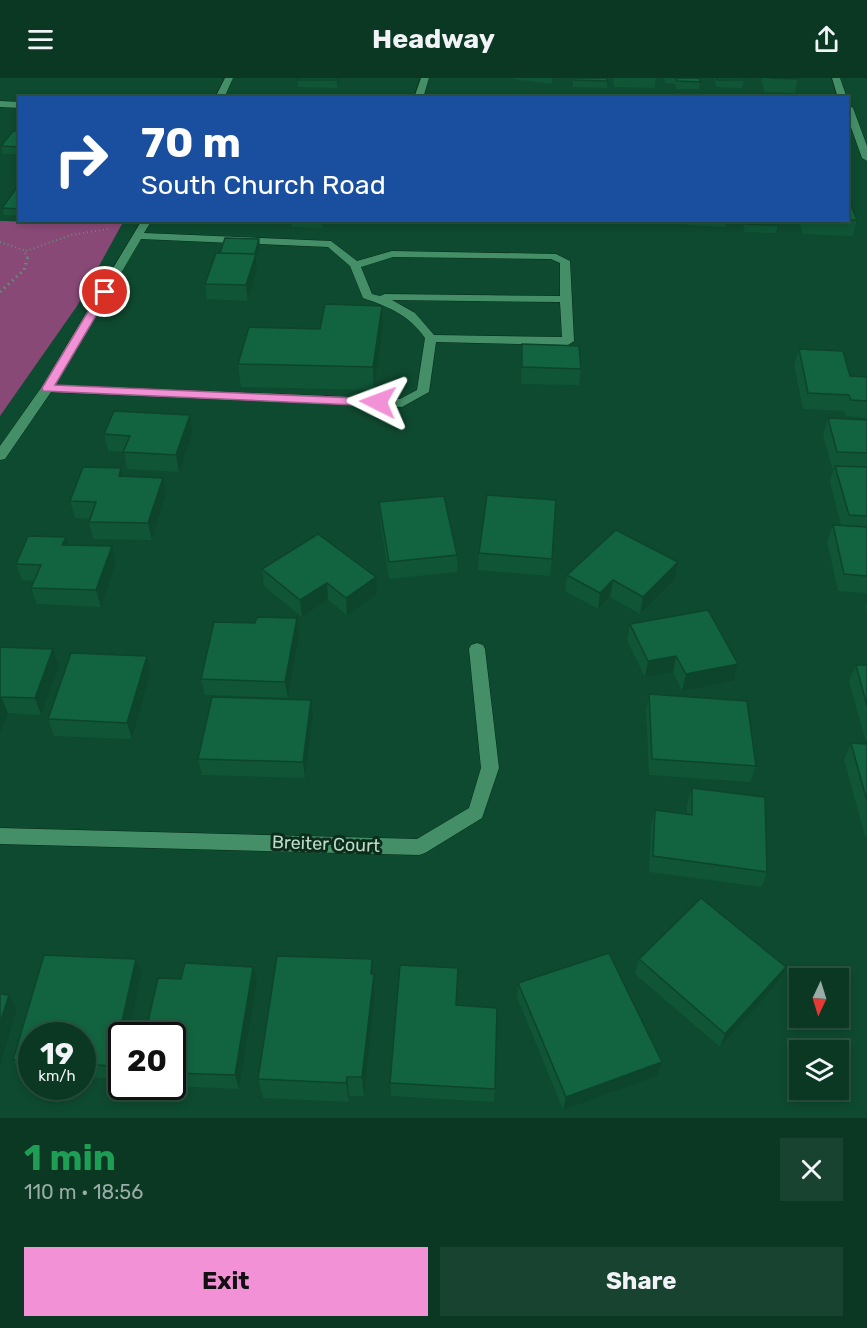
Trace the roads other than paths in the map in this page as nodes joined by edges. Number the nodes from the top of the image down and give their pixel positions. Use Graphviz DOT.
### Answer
graph roads {
  1 [pos="229,78"];
  2 [pos="425,78"];
  3 [pos="836,78"];
  4 [pos="220,96"];
  5 [pos="419,96"];
  6 [pos="842,96"];
  7 [pos="0,104"];
  8 [pos="18,105"];
  9 [pos="850,118"];
  10 [pos="867,119"];
  11 [pos="867,158"];
  12 [pos="146,222"];
  13 [pos="138,236"];
  14 [pos="355,265"];
  15 [pos="367,296"];
  16 [pos="566,299"];
  17 [pos="430,338"];
  18 [pos="47,388"];
  19 [pos="0,456"];
  20 [pos="477,649"];
  21 [pos="0,836"];
  1 -- 4 [label="street"];
  2 -- 5 [label="street"];
  3 -- 6 [label="street"];
  7 -- 8 [label="street"];
  9 -- 10 [label="street"];
  9 -- 11 [label="street"];
  12 -- 13 [label="street"];
  13 -- 14 [label="street"];
  13 -- 18 [label="street"];
  14 -- 15 [label="street"];
  14 -- 16 [label="street"];
  15 -- 16 [label="street"];
  15 -- 17 [label="street"];
  16 -- 17 [label="street"];
  17 -- 18 [label="street"];
  18 -- 19 [label="street"];
  20 -- 21 [label="street, Breiter Court"];
}
